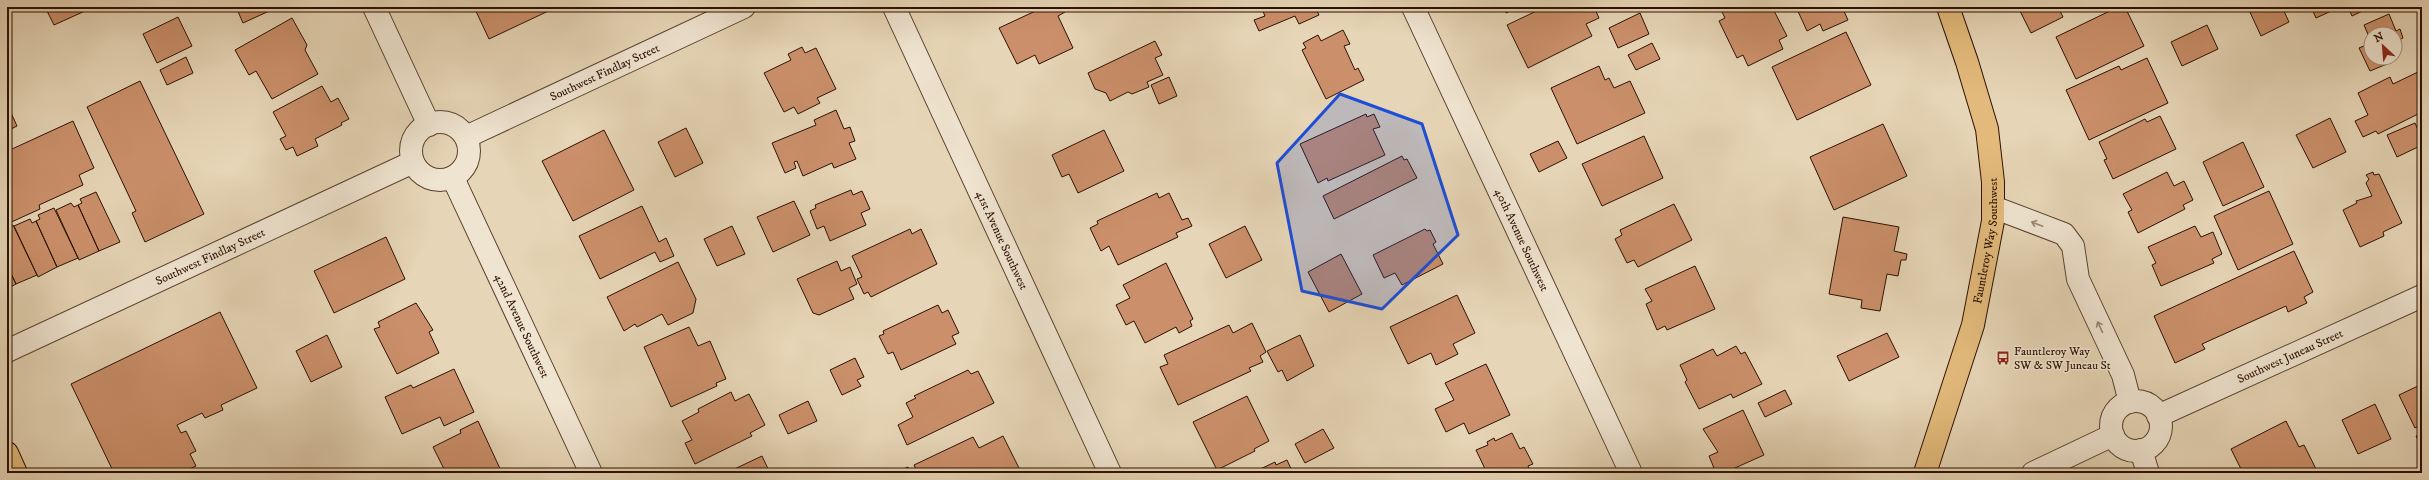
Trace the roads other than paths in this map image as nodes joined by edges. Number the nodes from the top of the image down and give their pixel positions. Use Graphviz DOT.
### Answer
graph roads {
  1 [pos="374,7"];
  2 [pos="744,7"];
  3 [pos="894,7"];
  4 [pos="1413,7"];
  5 [pos="1948,7"];
  6 [pos="429,125"];
  7 [pos="466,137"];
  8 [pos="413,162"];
  9 [pos="453,178"];
  10 [pos="1993,207"];
  11 [pos="2422,296"];
  12 [pos="7,351"];
  13 [pos="2130,402"];
  14 [pos="2158,416"];
  15 [pos="2113,435"];
  16 [pos="2141,450"];
  17 [pos="7,453"];
  18 [pos="16,473"];
  19 [pos="591,473"];
  20 [pos="1110,473"];
  21 [pos="1631,473"];
  22 [pos="1925,473"];
  23 [pos="2032,473"];
  24 [pos="2148,473"];
  1 -- 6 [label="street"];
  2 -- 7 [label="street, Southwest Findlay Street"];
  3 -- 20 [label="street, 41st Avenue Southwest"];
  4 -- 21 [label="street, 40th Avenue Southwest"];
  5 -- 10 [label="main road, Fauntleroy Way Southwest"];
  6 -- 7 [label="street"];
  6 -- 8 [label="street"];
  7 -- 9 [label="street"];
  8 -- 9 [label="street"];
  8 -- 12 [label="street, Southwest Findlay Street"];
  9 -- 19 [label="street, 42nd Avenue Southwest"];
  13 -- 10 [label="street, one-way"];
  10 -- 22 [label="main road, Fauntleroy Way Southwest"];
  11 -- 14 [label="street, Southwest Juneau Street"];
  13 -- 14 [label="street"];
  13 -- 15 [label="street"];
  14 -- 16 [label="street"];
  15 -- 16 [label="street"];
  15 -- 23 [label="street"];
  16 -- 24 [label="street"];
  17 -- 18 [label="main road"];
}
